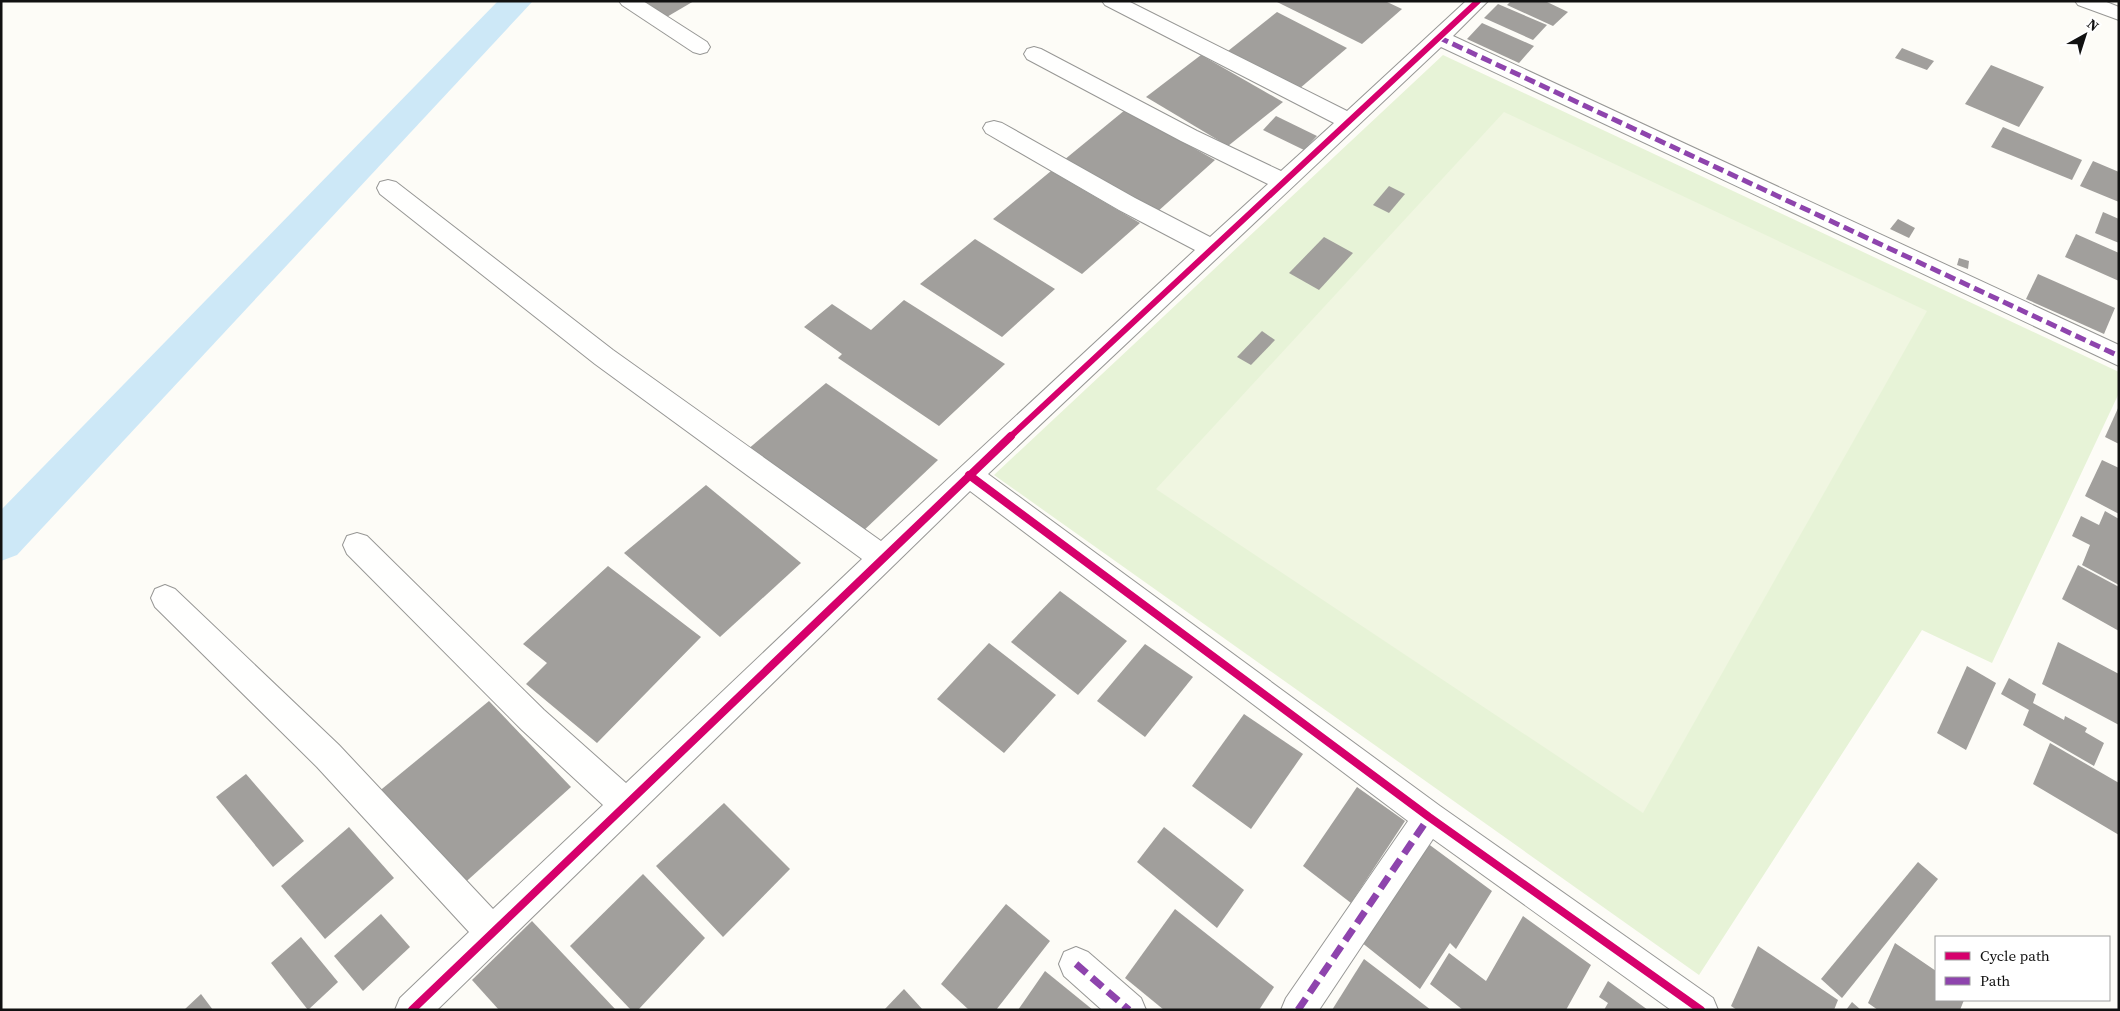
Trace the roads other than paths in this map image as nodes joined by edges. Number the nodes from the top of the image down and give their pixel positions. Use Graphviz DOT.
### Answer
graph roads {
  1 [pos="629,1"];
  2 [pos="1112,1"];
  3 [pos="1478,1"];
  4 [pos="2085,1"];
  5 [pos="2119,14"];
  6 [pos="1438,37"];
  7 [pos="700,47"];
  8 [pos="1034,54"];
  9 [pos="1349,121"];
  10 [pos="994,128"];
  11 [pos="1284,182"];
  12 [pos="388,188"];
  13 [pos="1212,248"];
  14 [pos="2119,356"];
  15 [pos="969,476"];
  16 [pos="357,545"];
  17 [pos="883,558"];
  18 [pos="165,598"];
  19 [pos="626,805"];
  20 [pos="1429,818"];
  21 [pos="493,933"];
  22 [pos="1076,964"];
  23 [pos="412,1010"];
  24 [pos="1129,1010"];
  25 [pos="1298,1010"];
  26 [pos="1701,1010"];
  1 -- 7 [label="street"];
  2 -- 9 [label="street"];
  3 -- 6 [label="street"];
  4 -- 5 [label="street"];
  6 -- 9 [label="street"];
  6 -- 14 [label="street"];
  8 -- 11 [label="street"];
  9 -- 11 [label="street"];
  10 -- 13 [label="street"];
  11 -- 13 [label="street"];
  12 -- 17 [label="street"];
  13 -- 15 [label="street"];
  15 -- 17 [label="street"];
  15 -- 20 [label="street"];
  16 -- 19 [label="street"];
  17 -- 19 [label="street"];
  18 -- 21 [label="street"];
  19 -- 21 [label="street"];
  20 -- 25 [label="street"];
  20 -- 26 [label="street"];
  21 -- 23 [label="street"];
  22 -- 24 [label="street"];
}
